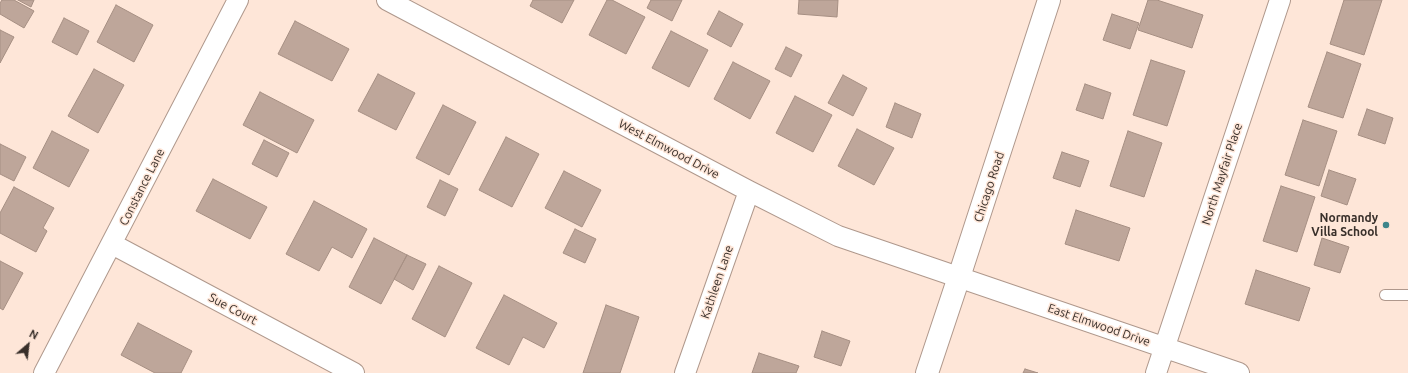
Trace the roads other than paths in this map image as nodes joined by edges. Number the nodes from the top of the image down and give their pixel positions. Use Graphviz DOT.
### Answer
graph roads {
  1 [pos="238,0"];
  2 [pos="387,0"];
  3 [pos="1049,0"];
  4 [pos="1280,0"];
  5 [pos="749,191"];
  6 [pos="112,244"];
  7 [pos="959,277"];
  8 [pos="1408,294"];
  9 [pos="1386,295"];
  10 [pos="1164,348"];
  11 [pos="44,373"];
  12 [pos="354,373"];
  13 [pos="685,373"];
  14 [pos="927,373"];
  15 [pos="1156,373"];
  16 [pos="1239,373"];
  1 -- 6 [label="street, Constance Lane"];
  2 -- 5 [label="street, West Elmwood Drive"];
  3 -- 7 [label="street, Chicago Road"];
  4 -- 10 [label="street, North Mayfair Place"];
  5 -- 7 [label="street, West Elmwood Drive"];
  5 -- 13 [label="street, Kathleen Lane"];
  6 -- 11 [label="street, Constance Lane"];
  6 -- 12 [label="street, Sue Court"];
  7 -- 10 [label="street, East Elmwood Drive"];
  7 -- 14 [label="street, Chicago Road"];
  8 -- 9 [label="lane"];
  10 -- 15 [label="street, North Mayfair Place"];
  10 -- 16 [label="street, East Elmwood Drive"];
}
